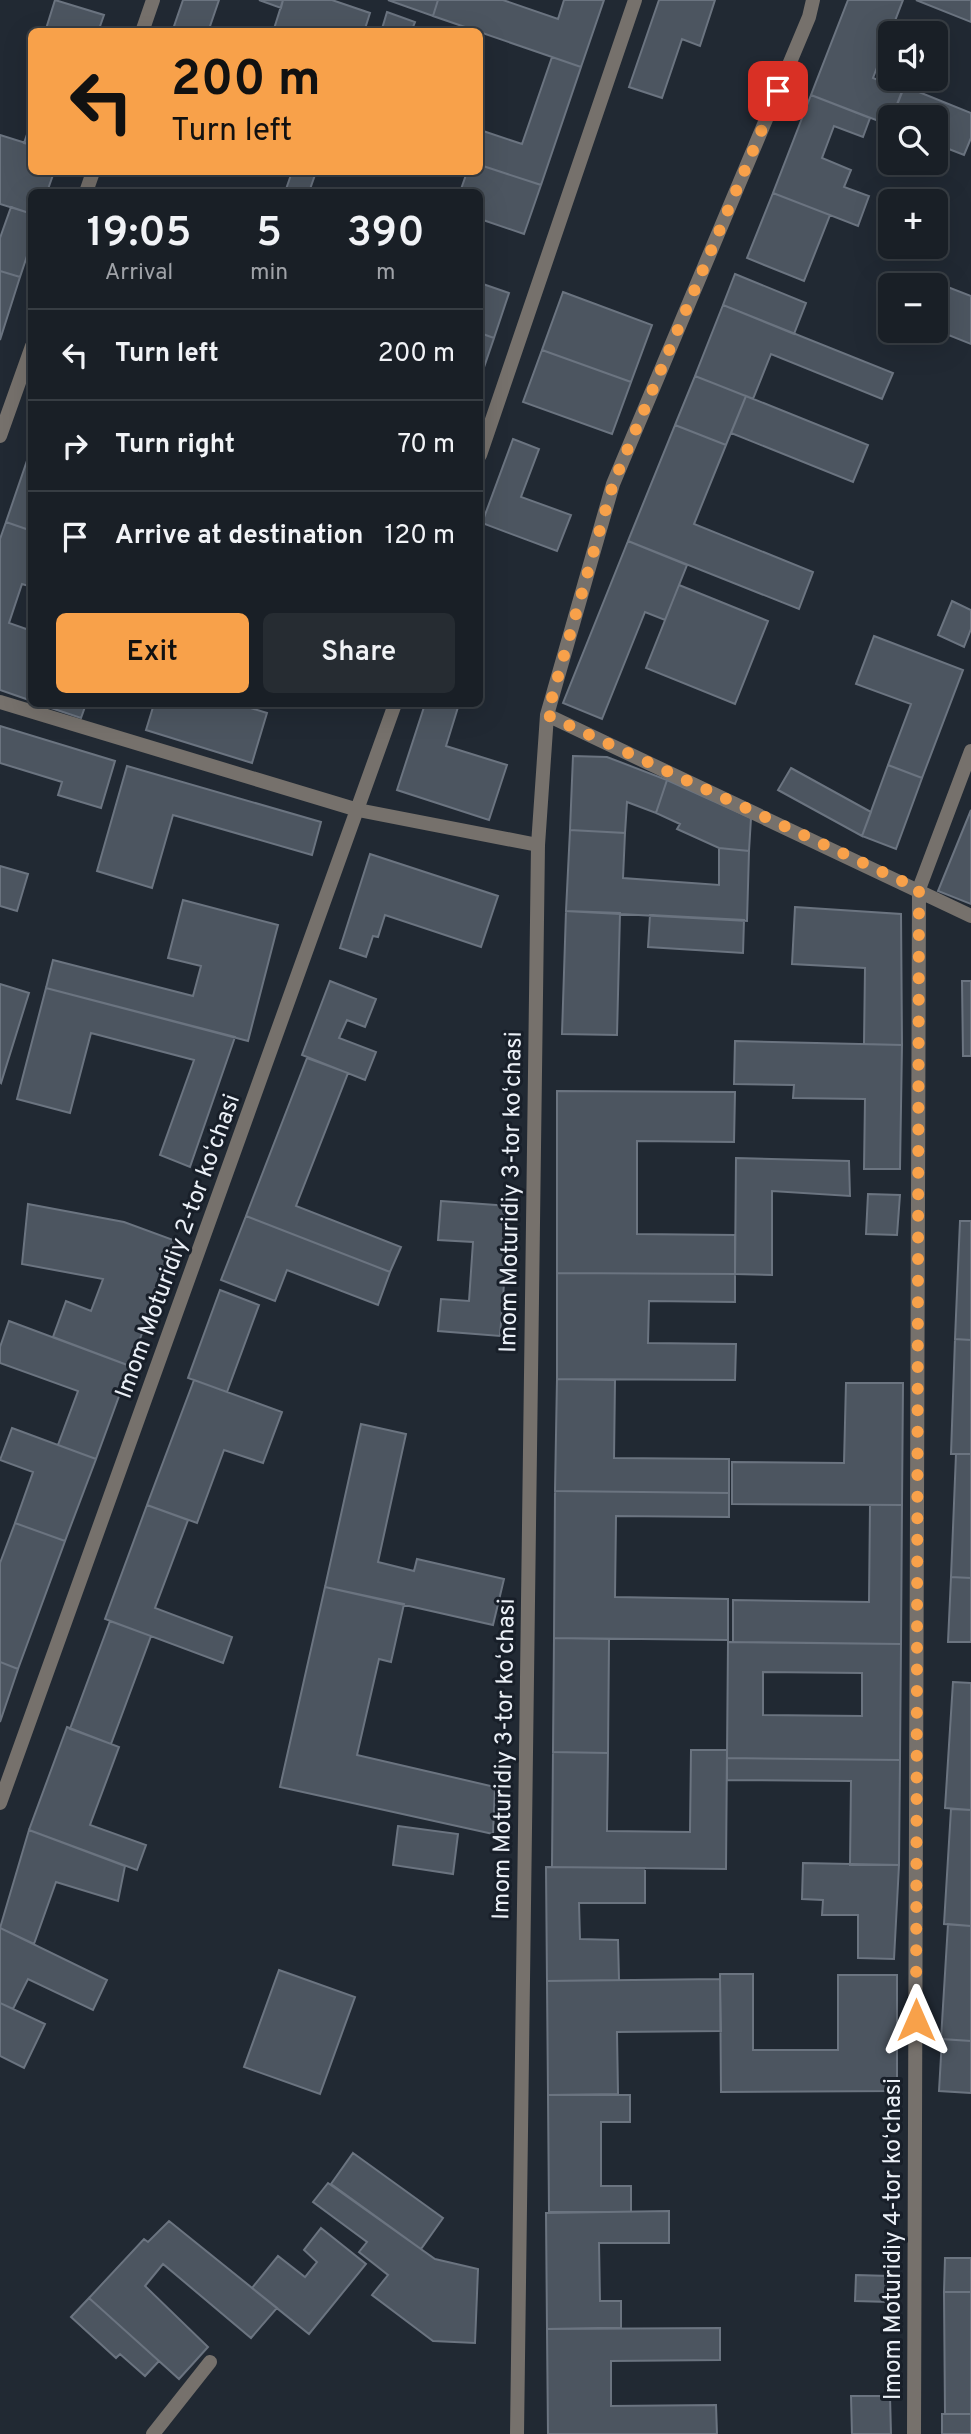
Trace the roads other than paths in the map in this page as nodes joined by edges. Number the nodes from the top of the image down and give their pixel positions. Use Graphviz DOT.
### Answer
graph roads {
  1 [pos="153,0"];
  2 [pos="635,0"];
  3 [pos="813,0"];
  4 [pos="143,28"];
  5 [pos="28,357"];
  6 [pos="0,436"];
  7 [pos="483,446"];
  8 [pos="0,702"];
  9 [pos="394,707"];
  10 [pos="547,715"];
  11 [pos="971,751"];
  12 [pos="358,810"];
  13 [pos="538,845"];
  14 [pos="919,889"];
  15 [pos="971,916"];
  16 [pos="0,1803"];
  17 [pos="210,2362"];
  18 [pos="153,2434"];
  19 [pos="517,2434"];
  20 [pos="914,2434"];
  1 -- 4 [label="street"];
  2 -- 7 [label="street"];
  3 -- 10 [label="street, Imom Moturidiy 3-tor koʻchasi"];
  5 -- 6 [label="street"];
  8 -- 12 [label="street"];
  9 -- 12 [label="street, Imom Moturidiy 2-tor koʻchasi"];
  10 -- 13 [label="street, Imom Moturidiy 3-tor koʻchasi"];
  10 -- 14 [label="street"];
  11 -- 14 [label="street, Imom Moturidiy 4-tor koʻchasi"];
  12 -- 13 [label="street"];
  12 -- 16 [label="street, Imom Moturidiy 2-tor koʻchasi"];
  13 -- 19 [label="street, Imom Moturidiy 3-tor koʻchasi"];
  14 -- 15 [label="street"];
  14 -- 20 [label="street, Imom Moturidiy 4-tor koʻchasi"];
  17 -- 18 [label="street"];
}
